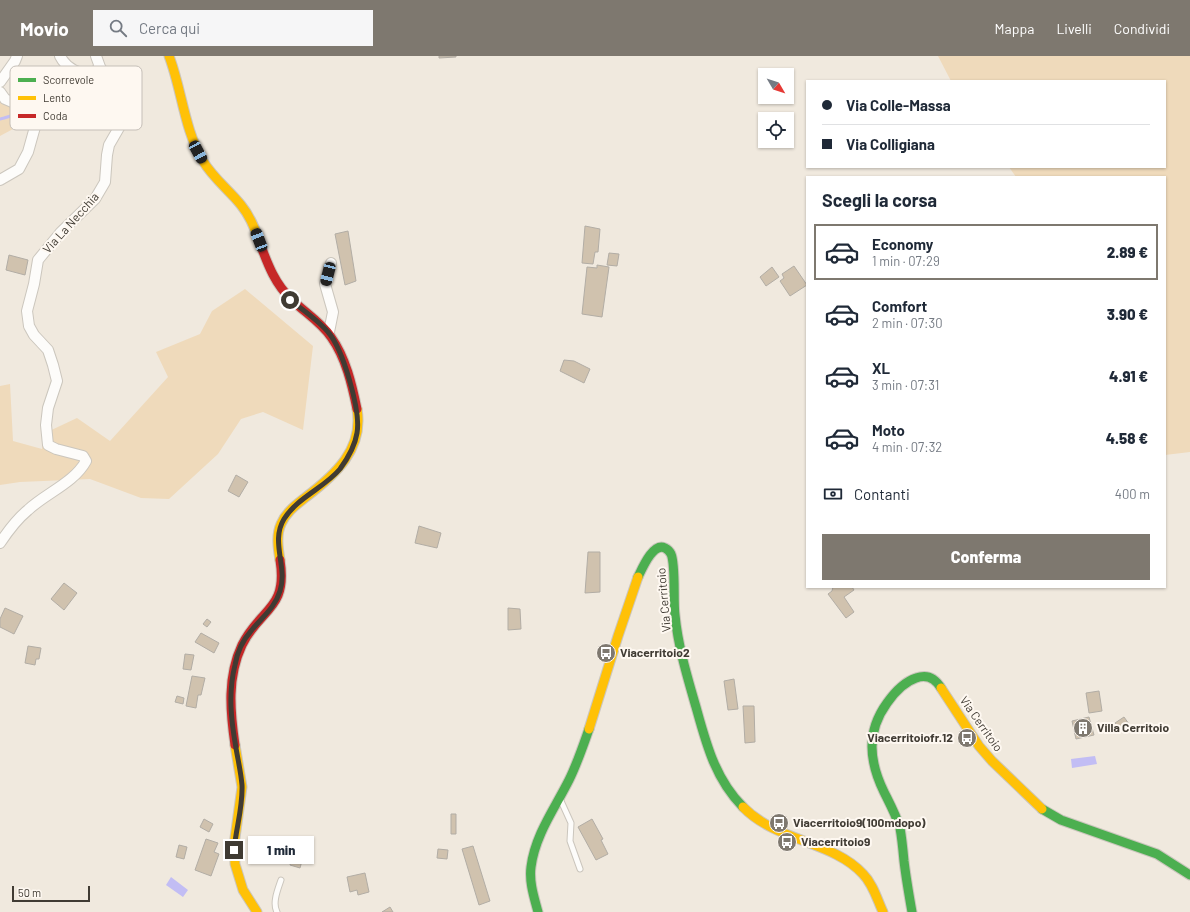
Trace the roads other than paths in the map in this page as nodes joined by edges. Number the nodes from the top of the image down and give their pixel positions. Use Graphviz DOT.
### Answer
graph roads {
  1 [pos="17,56"];
  2 [pos="60,56"];
  3 [pos="96,56"];
  4 [pos="169,56"];
  5 [pos="11,66"];
  6 [pos="68,66"];
  7 [pos="99,66"];
  8 [pos="10,68"];
  9 [pos="0,82"];
  10 [pos="0,92"];
  11 [pos="10,102"];
  12 [pos="34,130"];
  13 [pos="118,130"];
  14 [pos="0,180"];
  15 [pos="331,263"];
  16 [pos="328,332"];
  17 [pos="0,543"];
  18 [pos="559,799"];
  19 [pos="580,869"];
  20 [pos="1190,875"];
  21 [pos="281,880"];
  22 [pos="257,912"];
  23 [pos="277,912"];
  24 [pos="538,912"];
  25 [pos="883,912"];
  26 [pos="912,912"];
  1 -- 5 [label="street"];
  2 -- 6 [label="street"];
  3 -- 7 [label="street, Via La Necchia"];
  4 -- 16 [label="street"];
  8 -- 9 [label="street"];
  10 -- 11 [label="street"];
  12 -- 14 [label="street"];
  13 -- 17 [label="street, Via La Necchia"];
  15 -- 16 [label="street"];
  16 -- 22 [label="street"];
  18 -- 19 [label="lane"];
  18 -- 24 [label="street, Via Cerritoio"];
  18 -- 25 [label="street, Via Cerritoio"];
  20 -- 26 [label="street, Via Cerritoio"];
  21 -- 23 [label="lane"];
}
